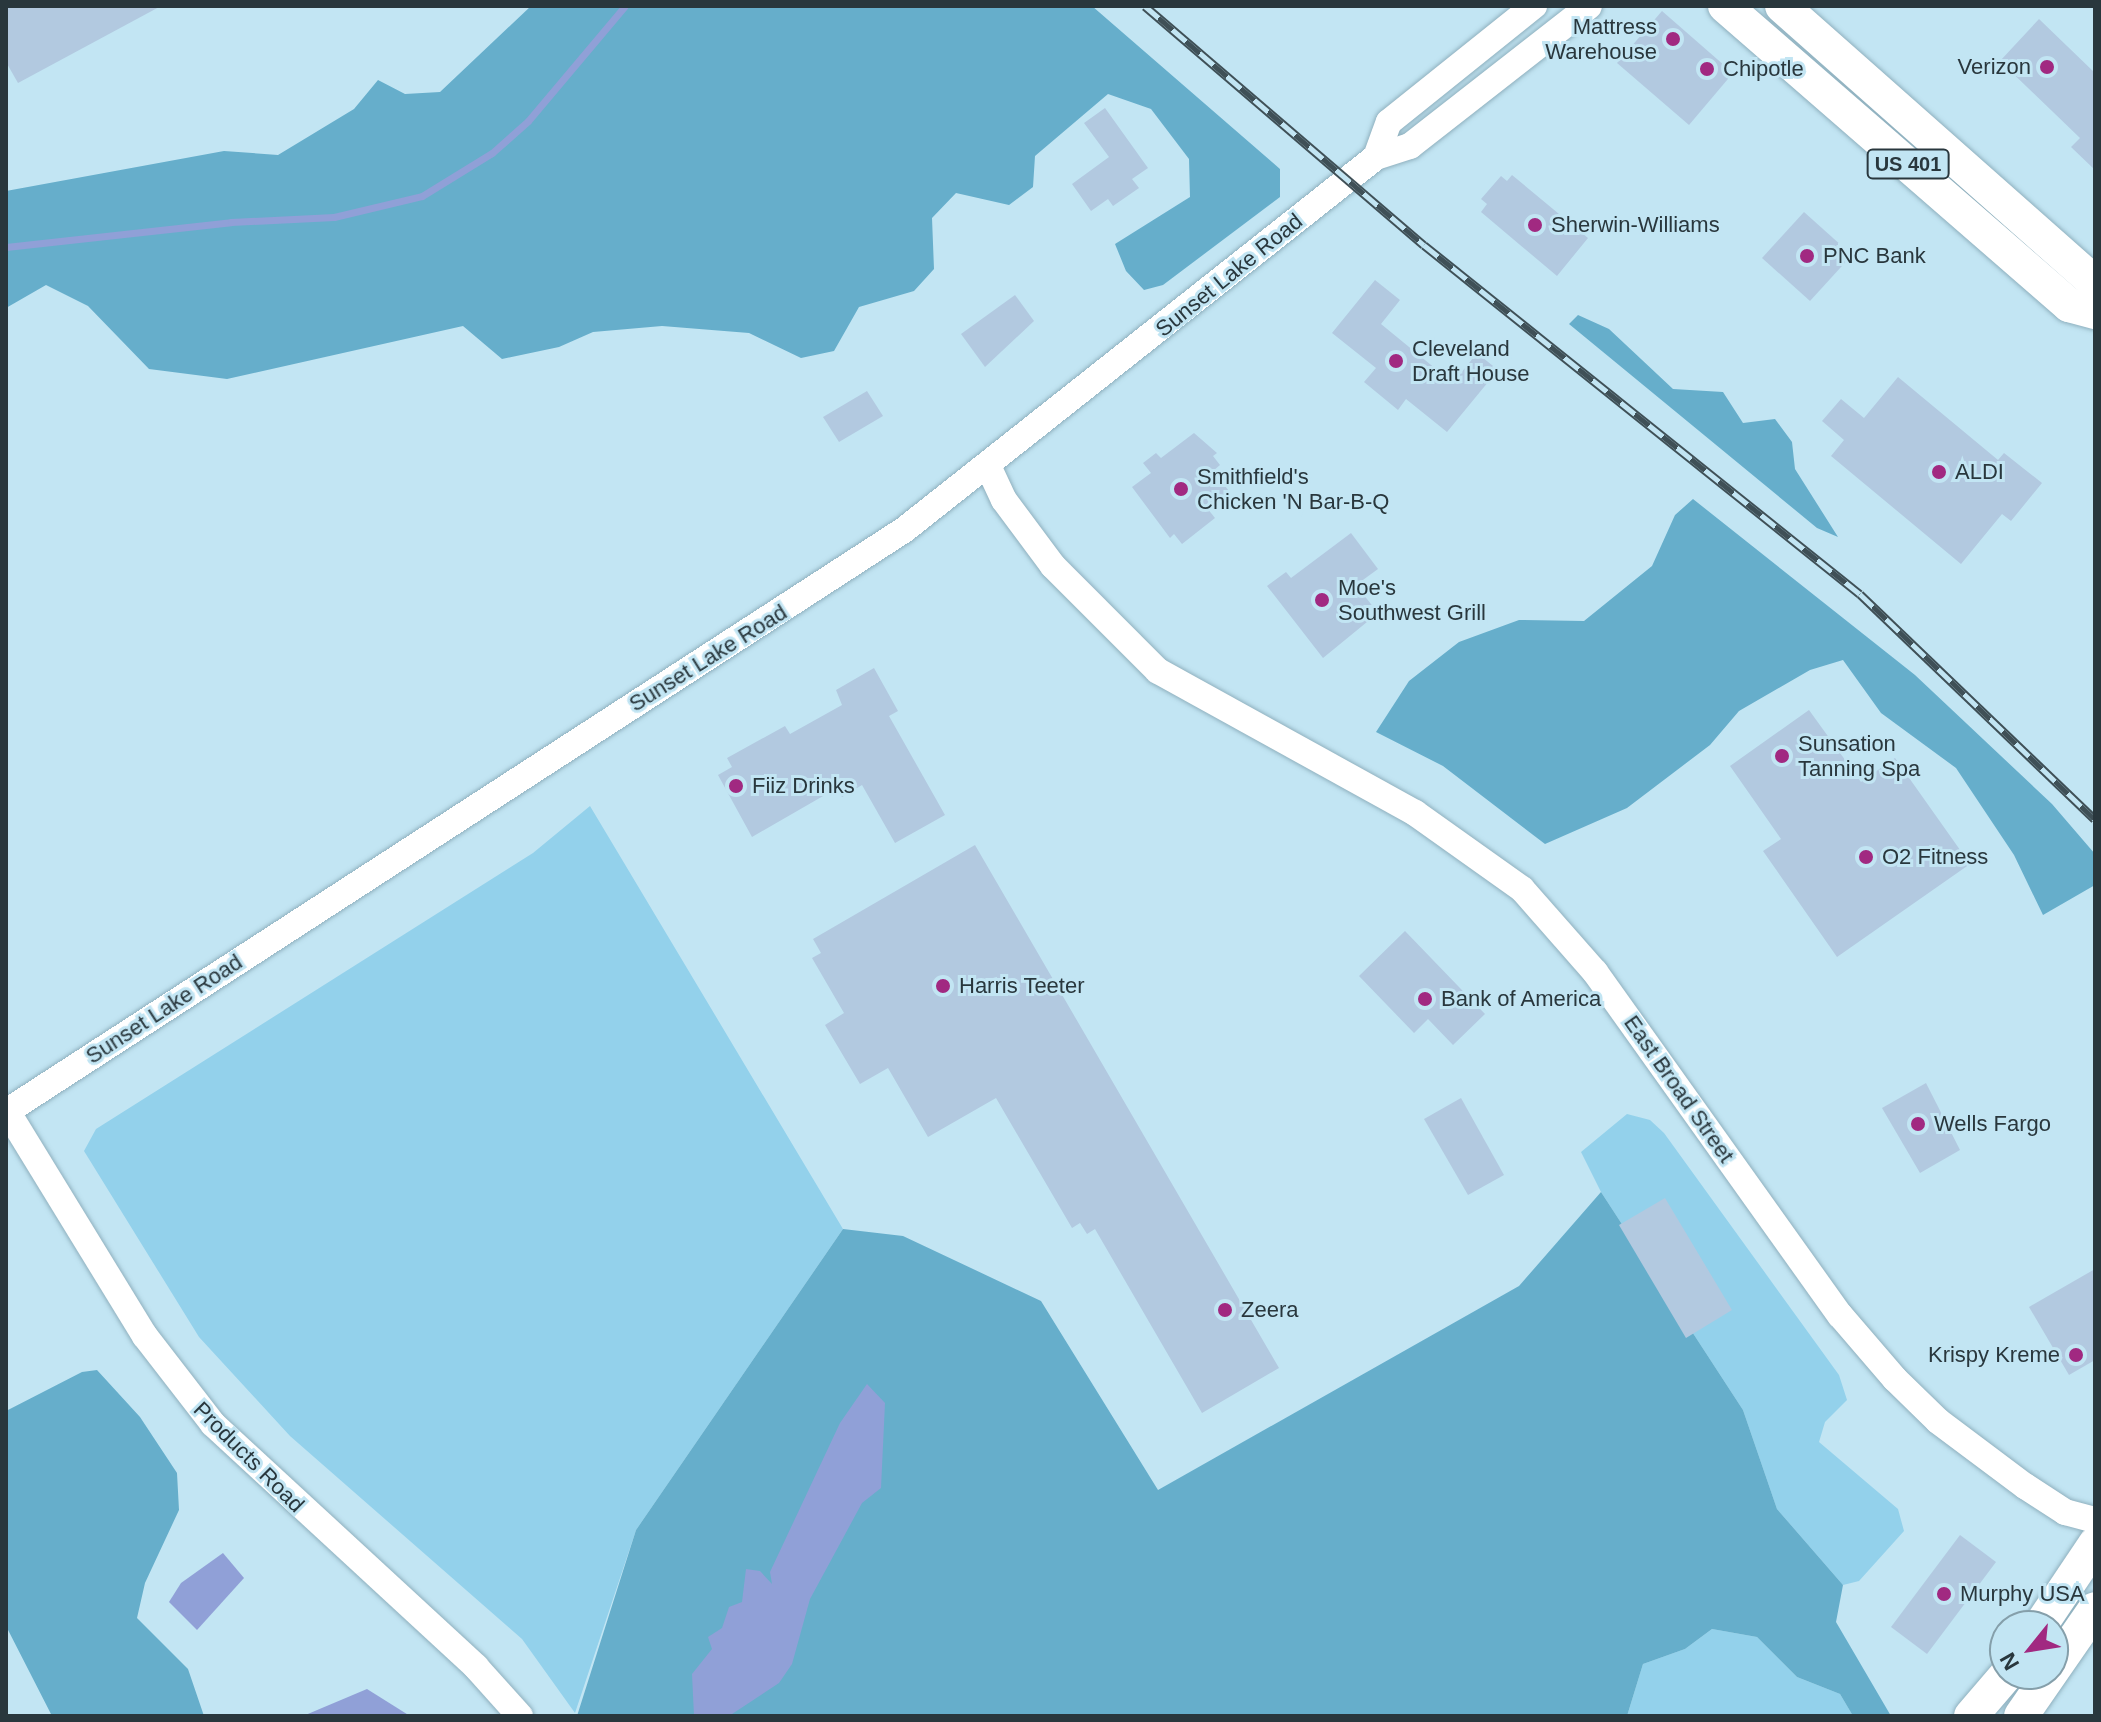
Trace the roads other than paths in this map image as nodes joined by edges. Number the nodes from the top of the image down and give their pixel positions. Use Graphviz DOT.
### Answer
graph roads {
  1 [pos="1534,6"];
  2 [pos="1589,6"];
  3 [pos="1725,6"];
  4 [pos="1782,6"];
  5 [pos="1376,157"];
  6 [pos="2095,283"];
  7 [pos="2095,312"];
  8 [pos="989,468"];
  9 [pos="7,1111"];
  10 [pos="2095,1520"];
  11 [pos="2095,1544"];
  12 [pos="2095,1609"];
  13 [pos="2051,1610"];
  14 [pos="1993,1690"];
  15 [pos="520,1716"];
  16 [pos="1971,1716"];
  17 [pos="2021,1716"];
  1 -- 5 [label="main road, Sunset Lake Road"];
  2 -- 5 [label="main road, Sunset Lake Road"];
  3 -- 7 [label="highway, US 401"];
  4 -- 6 [label="highway, US 401"];
  5 -- 8 [label="main road, Sunset Lake Road"];
  8 -- 9 [label="main road, Sunset Lake Road"];
  8 -- 10 [label="main road, East Broad Street"];
  9 -- 15 [label="main road, Products Road"];
  11 -- 13 [label="highway"];
  12 -- 17 [label="highway"];
  14 -- 16 [label="highway"];
}
